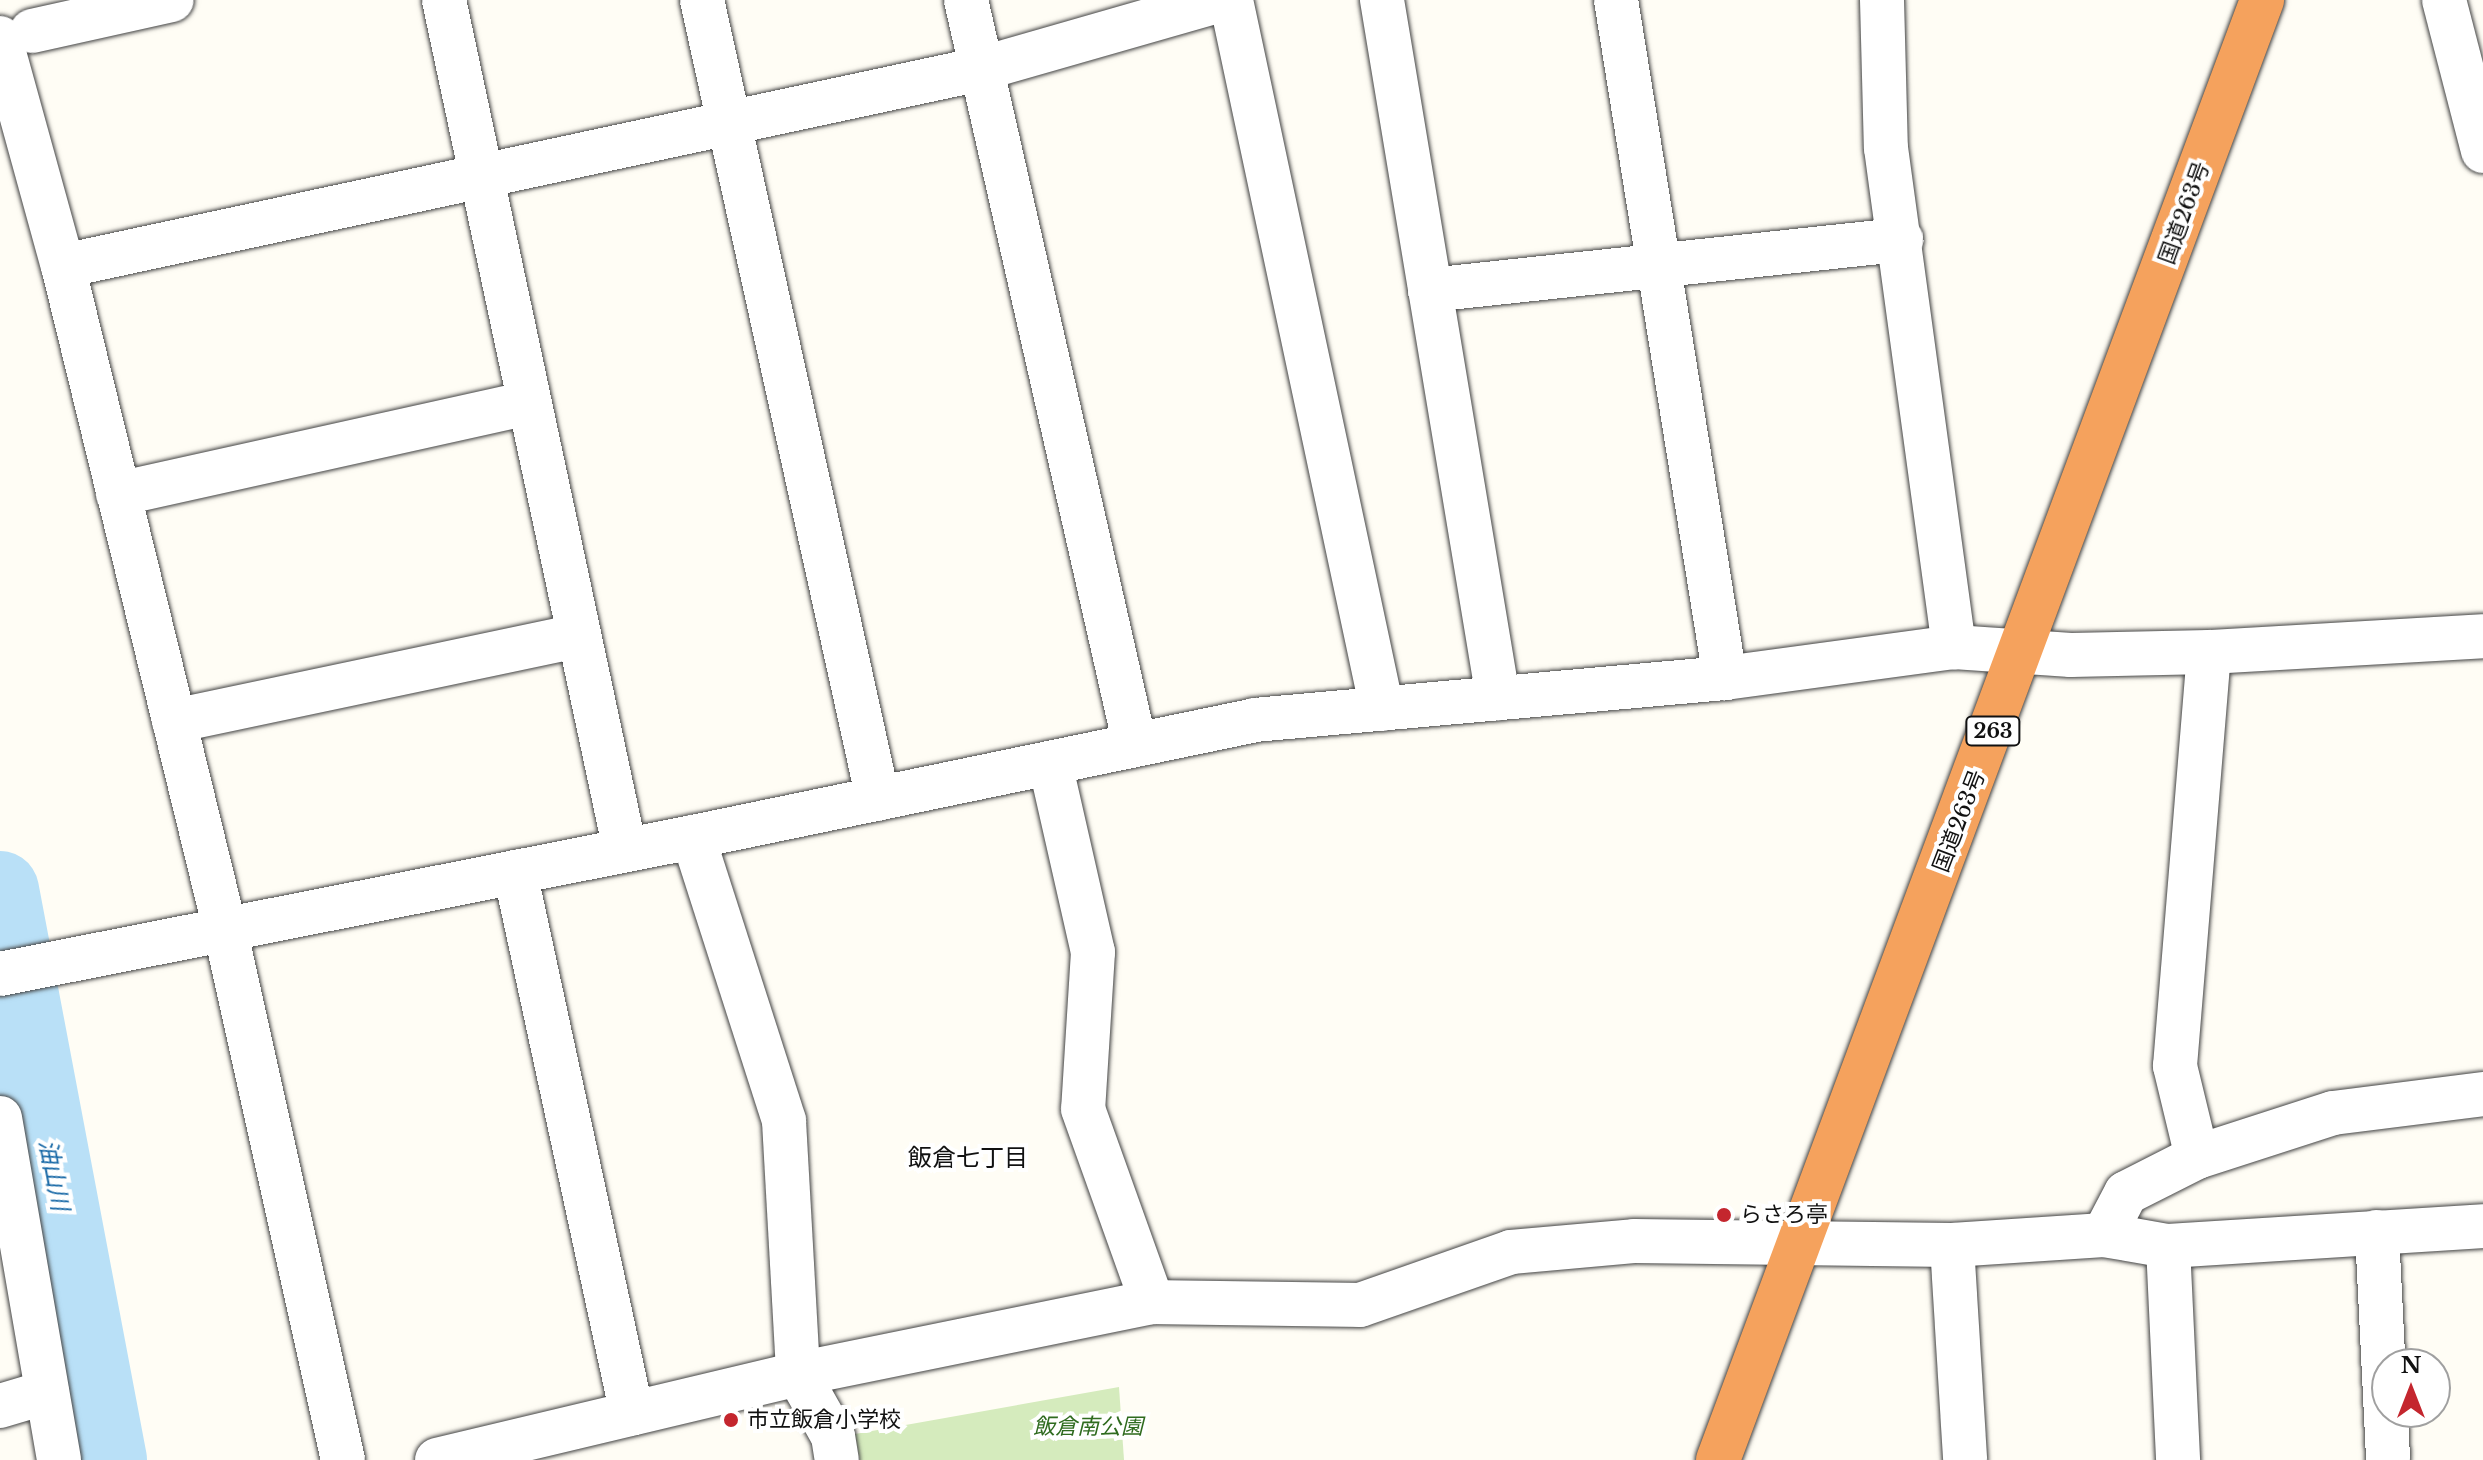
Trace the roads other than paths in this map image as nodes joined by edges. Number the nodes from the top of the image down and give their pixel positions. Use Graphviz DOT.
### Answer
graph roads {
  1 [pos="172,0"];
  2 [pos="444,0"];
  3 [pos="702,0"];
  4 [pos="966,0"];
  5 [pos="1221,0"];
  6 [pos="1231,0"];
  7 [pos="1382,0"];
  8 [pos="1616,0"];
  9 [pos="1882,0"];
  10 [pos="2262,0"];
  11 [pos="2444,0"];
  12 [pos="15,27"];
  13 [pos="980,69"];
  14 [pos="728,123"];
  15 [pos="2483,151"];
  16 [pos="478,178"];
  17 [pos="1901,240"];
  18 [pos="63,266"];
  19 [pos="1659,267"];
  20 [pos="1430,290"];
  21 [pos="527,403"];
  22 [pos="118,494"];
  23 [pos="578,636"];
  24 [pos="2483,636"];
  25 [pos="1954,647"];
  26 [pos="2209,652"];
  27 [pos="2023,653"];
  28 [pos="1725,678"];
  29 [pos="1498,698"];
  30 [pos="1382,709"];
  31 [pos="174,721"];
  32 [pos="1135,745"];
  33 [pos="1050,763"];
  34 [pos="878,799"];
  35 [pos="693,837"];
  36 [pos="625,850"];
  37 [pos="515,872"];
  38 [pos="225,929"];
  39 [pos="0,974"];
  40 [pos="2483,1094"];
  41 [pos="0,1118"];
  42 [pos="2197,1157"];
  43 [pos="6,1187"];
  44 [pos="2483,1226"];
  45 [pos="2377,1232"];
  46 [pos="2104,1235"];
  47 [pos="1798,1242"];
  48 [pos="1952,1245"];
  49 [pos="2168,1246"];
  50 [pos="1152,1302"];
  51 [pos="798,1374"];
  52 [pos="47,1392"];
  53 [pos="0,1406"];
  54 [pos="632,1414"];
  55 [pos="59,1460"];
  56 [pos="343,1460"];
  57 [pos="437,1460"];
  58 [pos="837,1460"];
  59 [pos="1718,1460"];
  60 [pos="1965,1460"];
  61 [pos="2178,1460"];
  62 [pos="2388,1460"];
  1 -- 12 [label="street"];
  2 -- 16 [label="street"];
  3 -- 14 [label="street"];
  4 -- 13 [label="street"];
  5 -- 13 [label="street"];
  6 -- 30 [label="street"];
  7 -- 20 [label="street"];
  8 -- 19 [label="street"];
  9 -- 17 [label="street"];
  10 -- 27 [label="highway, 国道263号 / 263"];
  11 -- 15 [label="street"];
  12 -- 18 [label="street"];
  13 -- 14 [label="street"];
  13 -- 32 [label="street"];
  14 -- 16 [label="street"];
  14 -- 34 [label="street"];
  16 -- 18 [label="street"];
  16 -- 21 [label="street"];
  17 -- 19 [label="street"];
  17 -- 25 [label="street"];
  18 -- 22 [label="street"];
  19 -- 20 [label="street"];
  19 -- 28 [label="street"];
  20 -- 29 [label="street"];
  21 -- 22 [label="street"];
  21 -- 23 [label="street"];
  22 -- 31 [label="street"];
  23 -- 31 [label="street"];
  23 -- 36 [label="street"];
  24 -- 26 [label="street"];
  25 -- 27 [label="street"];
  25 -- 28 [label="street"];
  26 -- 27 [label="street"];
  26 -- 42 [label="street"];
  27 -- 47 [label="highway, 国道263号 / 263"];
  28 -- 29 [label="street"];
  29 -- 30 [label="street"];
  30 -- 32 [label="street"];
  31 -- 38 [label="street"];
  32 -- 33 [label="street"];
  33 -- 34 [label="street"];
  33 -- 50 [label="street"];
  34 -- 35 [label="street"];
  35 -- 36 [label="street"];
  35 -- 51 [label="street"];
  36 -- 37 [label="street"];
  37 -- 38 [label="street"];
  37 -- 54 [label="street"];
  38 -- 39 [label="street"];
  38 -- 56 [label="street"];
  40 -- 42 [label="street"];
  41 -- 43 [label="street"];
  42 -- 46 [label="street"];
  43 -- 52 [label="street"];
  44 -- 45 [label="street"];
  45 -- 49 [label="street"];
  45 -- 62 [label="street"];
  46 -- 48 [label="street"];
  46 -- 49 [label="street"];
  47 -- 48 [label="street"];
  47 -- 50 [label="street"];
  47 -- 59 [label="highway, 国道263号 / 263"];
  48 -- 60 [label="street"];
  49 -- 61 [label="street"];
  50 -- 51 [label="street"];
  51 -- 54 [label="street"];
  51 -- 58 [label="street"];
  52 -- 53 [label="street"];
  52 -- 55 [label="street"];
  54 -- 57 [label="street"];
}
